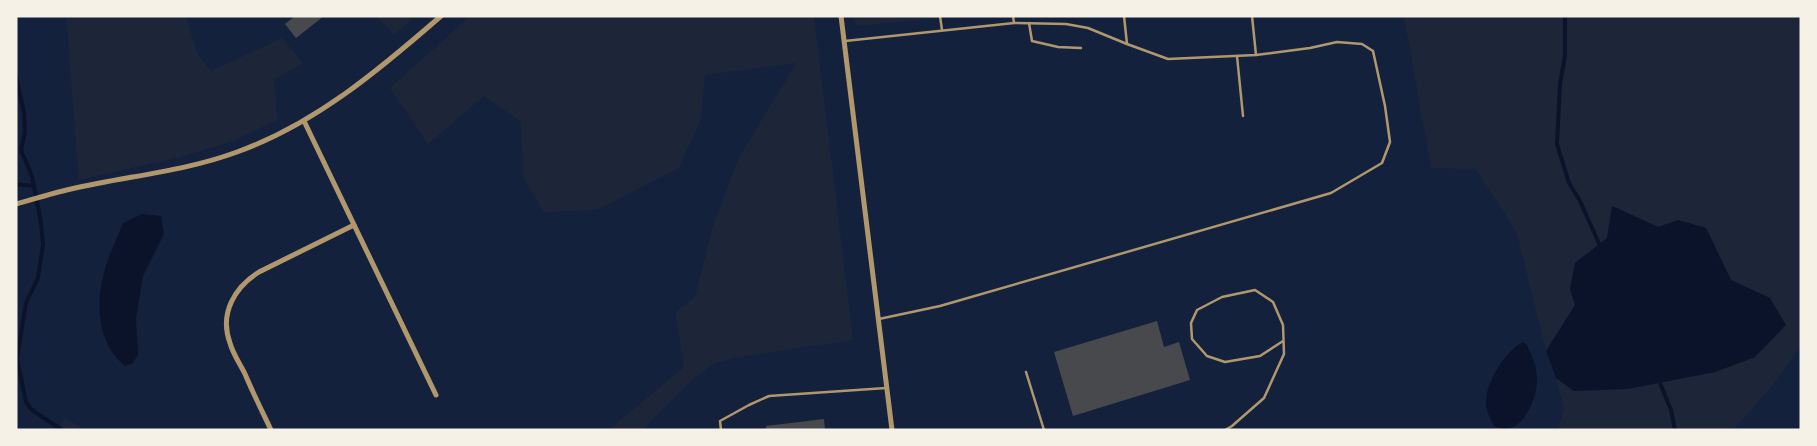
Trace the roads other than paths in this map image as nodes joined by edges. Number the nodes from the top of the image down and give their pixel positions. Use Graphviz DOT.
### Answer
graph roads {
  1 [pos="441,16"];
  2 [pos="841,16"];
  3 [pos="940,16"];
  4 [pos="1013,16"];
  5 [pos="1124,16"];
  6 [pos="1252,16"];
  7 [pos="1014,23"];
  8 [pos="1029,23"];
  9 [pos="942,30"];
  10 [pos="844,41"];
  11 [pos="1127,44"];
  12 [pos="1081,48"];
  13 [pos="1256,55"];
  14 [pos="1237,56"];
  15 [pos="1243,116"];
  16 [pos="304,121"];
  17 [pos="16,204"];
  18 [pos="354,225"];
  19 [pos="878,320"];
  20 [pos="1283,341"];
  21 [pos="1026,372"];
  22 [pos="887,388"];
  23 [pos="436,395"];
  24 [pos="271,430"];
  25 [pos="721,430"];
  26 [pos="892,430"];
  27 [pos="1044,430"];
  28 [pos="1225,430"];
  1 -- 16 [label="street"];
  2 -- 10 [label="street"];
  3 -- 9 [label="lane"];
  4 -- 7 [label="lane"];
  5 -- 11 [label="lane"];
  6 -- 13 [label="lane"];
  7 -- 8 [label="lane"];
  7 -- 9 [label="lane"];
  8 -- 11 [label="lane"];
  8 -- 12 [label="lane"];
  9 -- 10 [label="lane"];
  10 -- 19 [label="street"];
  11 -- 14 [label="lane"];
  13 -- 14 [label="lane"];
  13 -- 19 [label="lane"];
  14 -- 15 [label="lane"];
  16 -- 17 [label="street"];
  16 -- 18 [label="street"];
  18 -- 23 [label="street"];
  18 -- 24 [label="street"];
  19 -- 22 [label="street"];
  20 -- 20 [label="lane"];
  20 -- 28 [label="lane"];
  21 -- 27 [label="lane"];
  22 -- 25 [label="lane"];
  22 -- 26 [label="street"];
}
